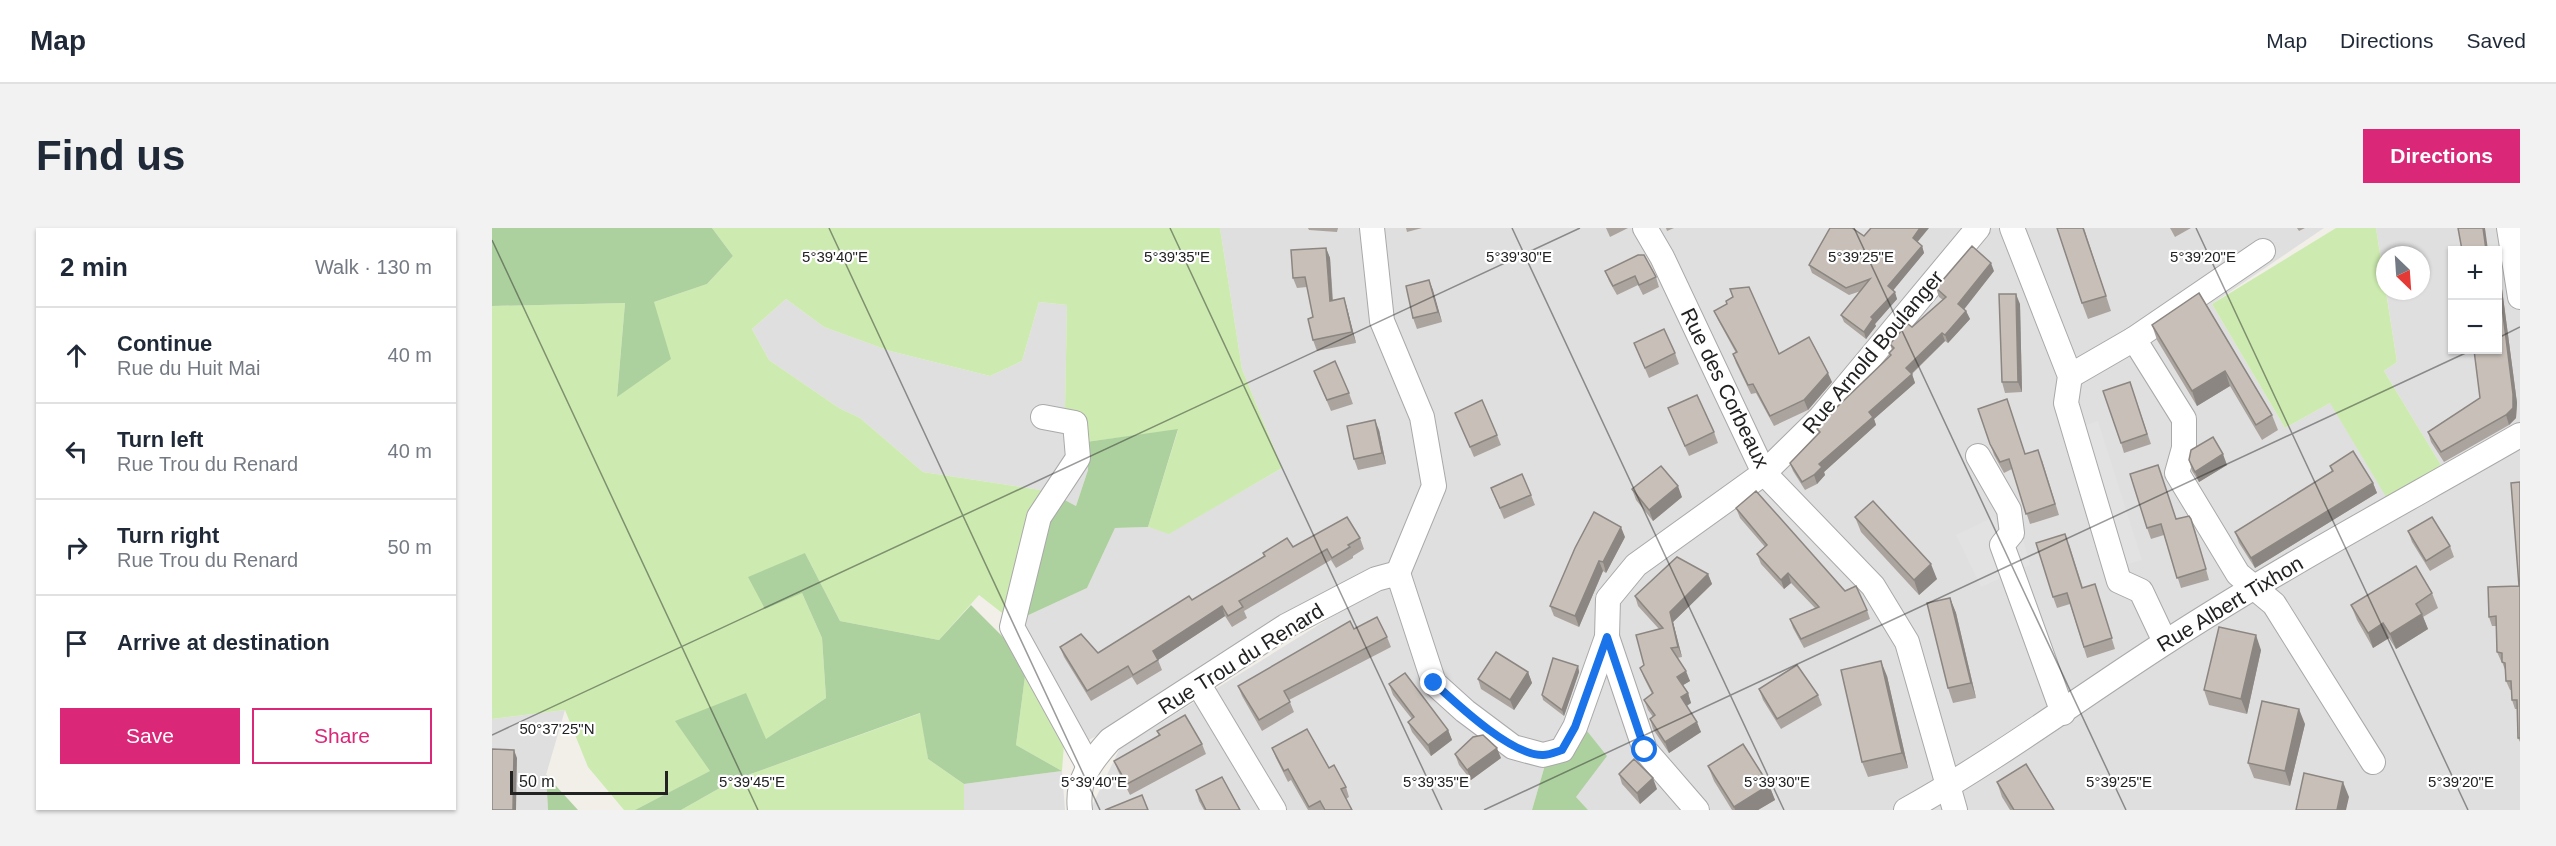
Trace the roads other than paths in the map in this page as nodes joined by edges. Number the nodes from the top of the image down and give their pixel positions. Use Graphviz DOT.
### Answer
graph roads {
  1 [pos="1372,228"];
  2 [pos="1645,228"];
  3 [pos="1978,228"];
  4 [pos="2012,228"];
  5 [pos="2510,228"];
  6 [pos="2263,251"];
  7 [pos="2520,297"];
  8 [pos="2134,339"];
  9 [pos="2070,376"];
  10 [pos="1043,417"];
  11 [pos="2520,435"];
  12 [pos="1978,456"];
  13 [pos="1764,473"];
  14 [pos="1398,573"];
  15 [pos="2254,588"];
  16 [pos="1607,637"];
  17 [pos="2165,642"];
  18 [pos="1198,685"];
  19 [pos="2062,713"];
  20 [pos="2373,762"];
  21 [pos="1088,765"];
  22 [pos="1948,786"];
  23 [pos="1080,810"];
  24 [pos="1274,810"];
  25 [pos="1697,810"];
  26 [pos="1906,810"];
  27 [pos="1955,810"];
  1 -- 14 [label="street"];
  2 -- 13 [label="street, Rue des Corbeaux"];
  3 -- 13 [label="street, Rue Arnold Boulanger"];
  4 -- 9 [label="street"];
  5 -- 7 [label="street"];
  6 -- 8 [label="street"];
  8 -- 9 [label="street"];
  8 -- 15 [label="street"];
  9 -- 17 [label="street"];
  10 -- 21 [label="street"];
  11 -- 15 [label="street, Rue Albert Tixhon"];
  12 -- 19 [label="street"];
  13 -- 16 [label="street"];
  13 -- 22 [label="street, Rue des Corbeaux"];
  14 -- 16 [label="street"];
  14 -- 18 [label="street, Rue Trou du Renard"];
  15 -- 17 [label="street, Rue Albert Tixhon"];
  15 -- 20 [label="street"];
  16 -- 25 [label="street"];
  17 -- 19 [label="street, Rue Albert Tixhon"];
  18 -- 21 [label="street, Rue Trou du Renard"];
  18 -- 24 [label="street"];
  19 -- 22 [label="street, Rue Albert Tixhon"];
  21 -- 23 [label="street, Rue Trou du Renard"];
  22 -- 26 [label="street, Rue Albert Tixhon"];
  22 -- 27 [label="street, Rue des Corbeaux"];
}
